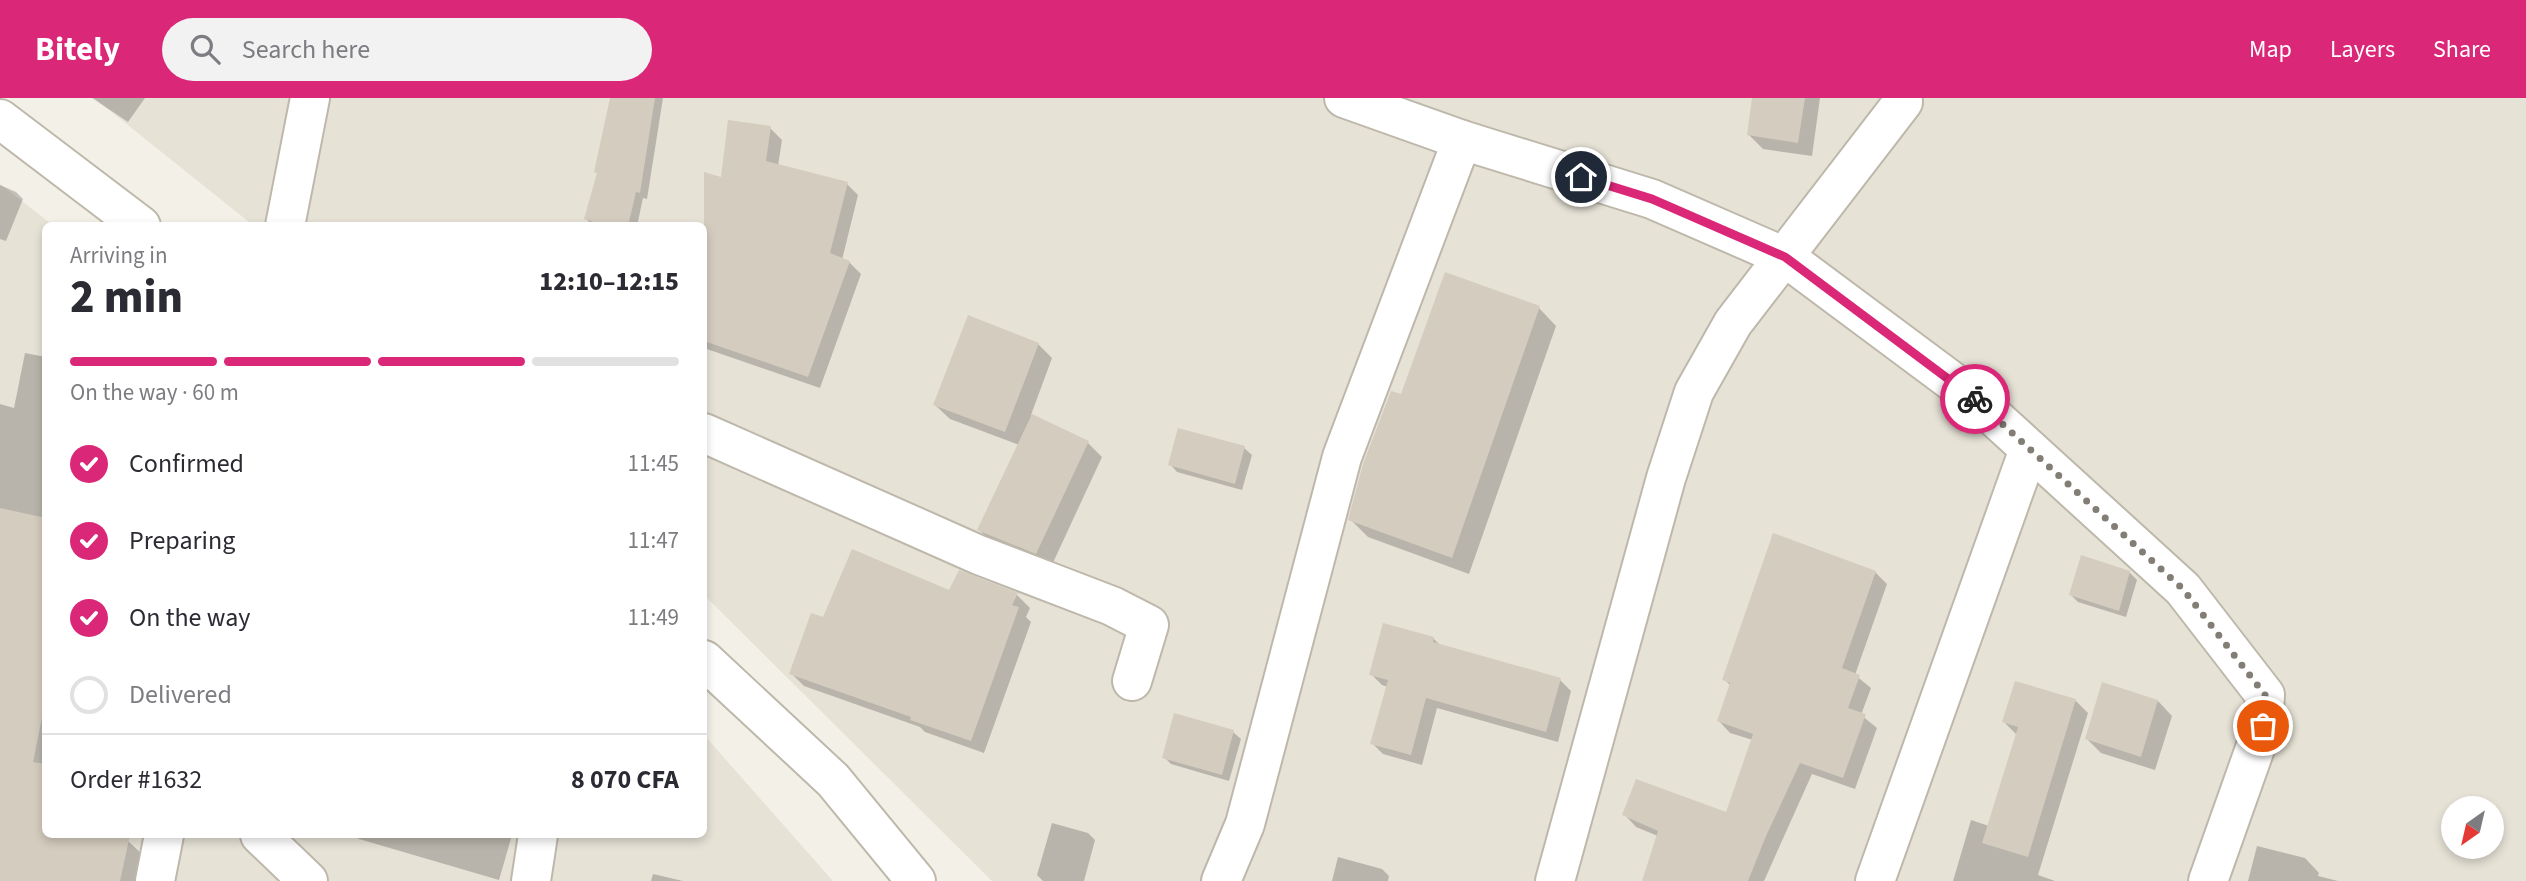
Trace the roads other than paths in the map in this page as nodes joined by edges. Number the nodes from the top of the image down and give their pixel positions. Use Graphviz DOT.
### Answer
graph roads {
  1 [pos="310,98"];
  2 [pos="1344,98"];
  3 [pos="1903,102"];
  4 [pos="0,119"];
  5 [pos="1462,140"];
  6 [pos="136,222"];
  7 [pos="286,222"];
  8 [pos="1785,257"];
  9 [pos="707,434"];
  10 [pos="2029,449"];
  11 [pos="707,663"];
  12 [pos="1132,681"];
  13 [pos="163,838"];
  14 [pos="263,838"];
  15 [pos="538,838"];
  16 [pos="155,881"];
  17 [pos="308,881"];
  18 [pos="531,881"];
  19 [pos="916,881"];
  20 [pos="1221,881"];
  21 [pos="1555,881"];
  22 [pos="1875,881"];
  23 [pos="2208,881"];
  1 -- 7 [label="street"];
  2 -- 5 [label="street"];
  3 -- 8 [label="street"];
  4 -- 6 [label="street"];
  5 -- 8 [label="street"];
  5 -- 20 [label="street"];
  8 -- 10 [label="street"];
  8 -- 21 [label="street"];
  9 -- 12 [label="street"];
  10 -- 22 [label="street"];
  10 -- 23 [label="street"];
  11 -- 19 [label="street"];
  13 -- 16 [label="street"];
  14 -- 17 [label="street"];
  15 -- 18 [label="street"];
}
